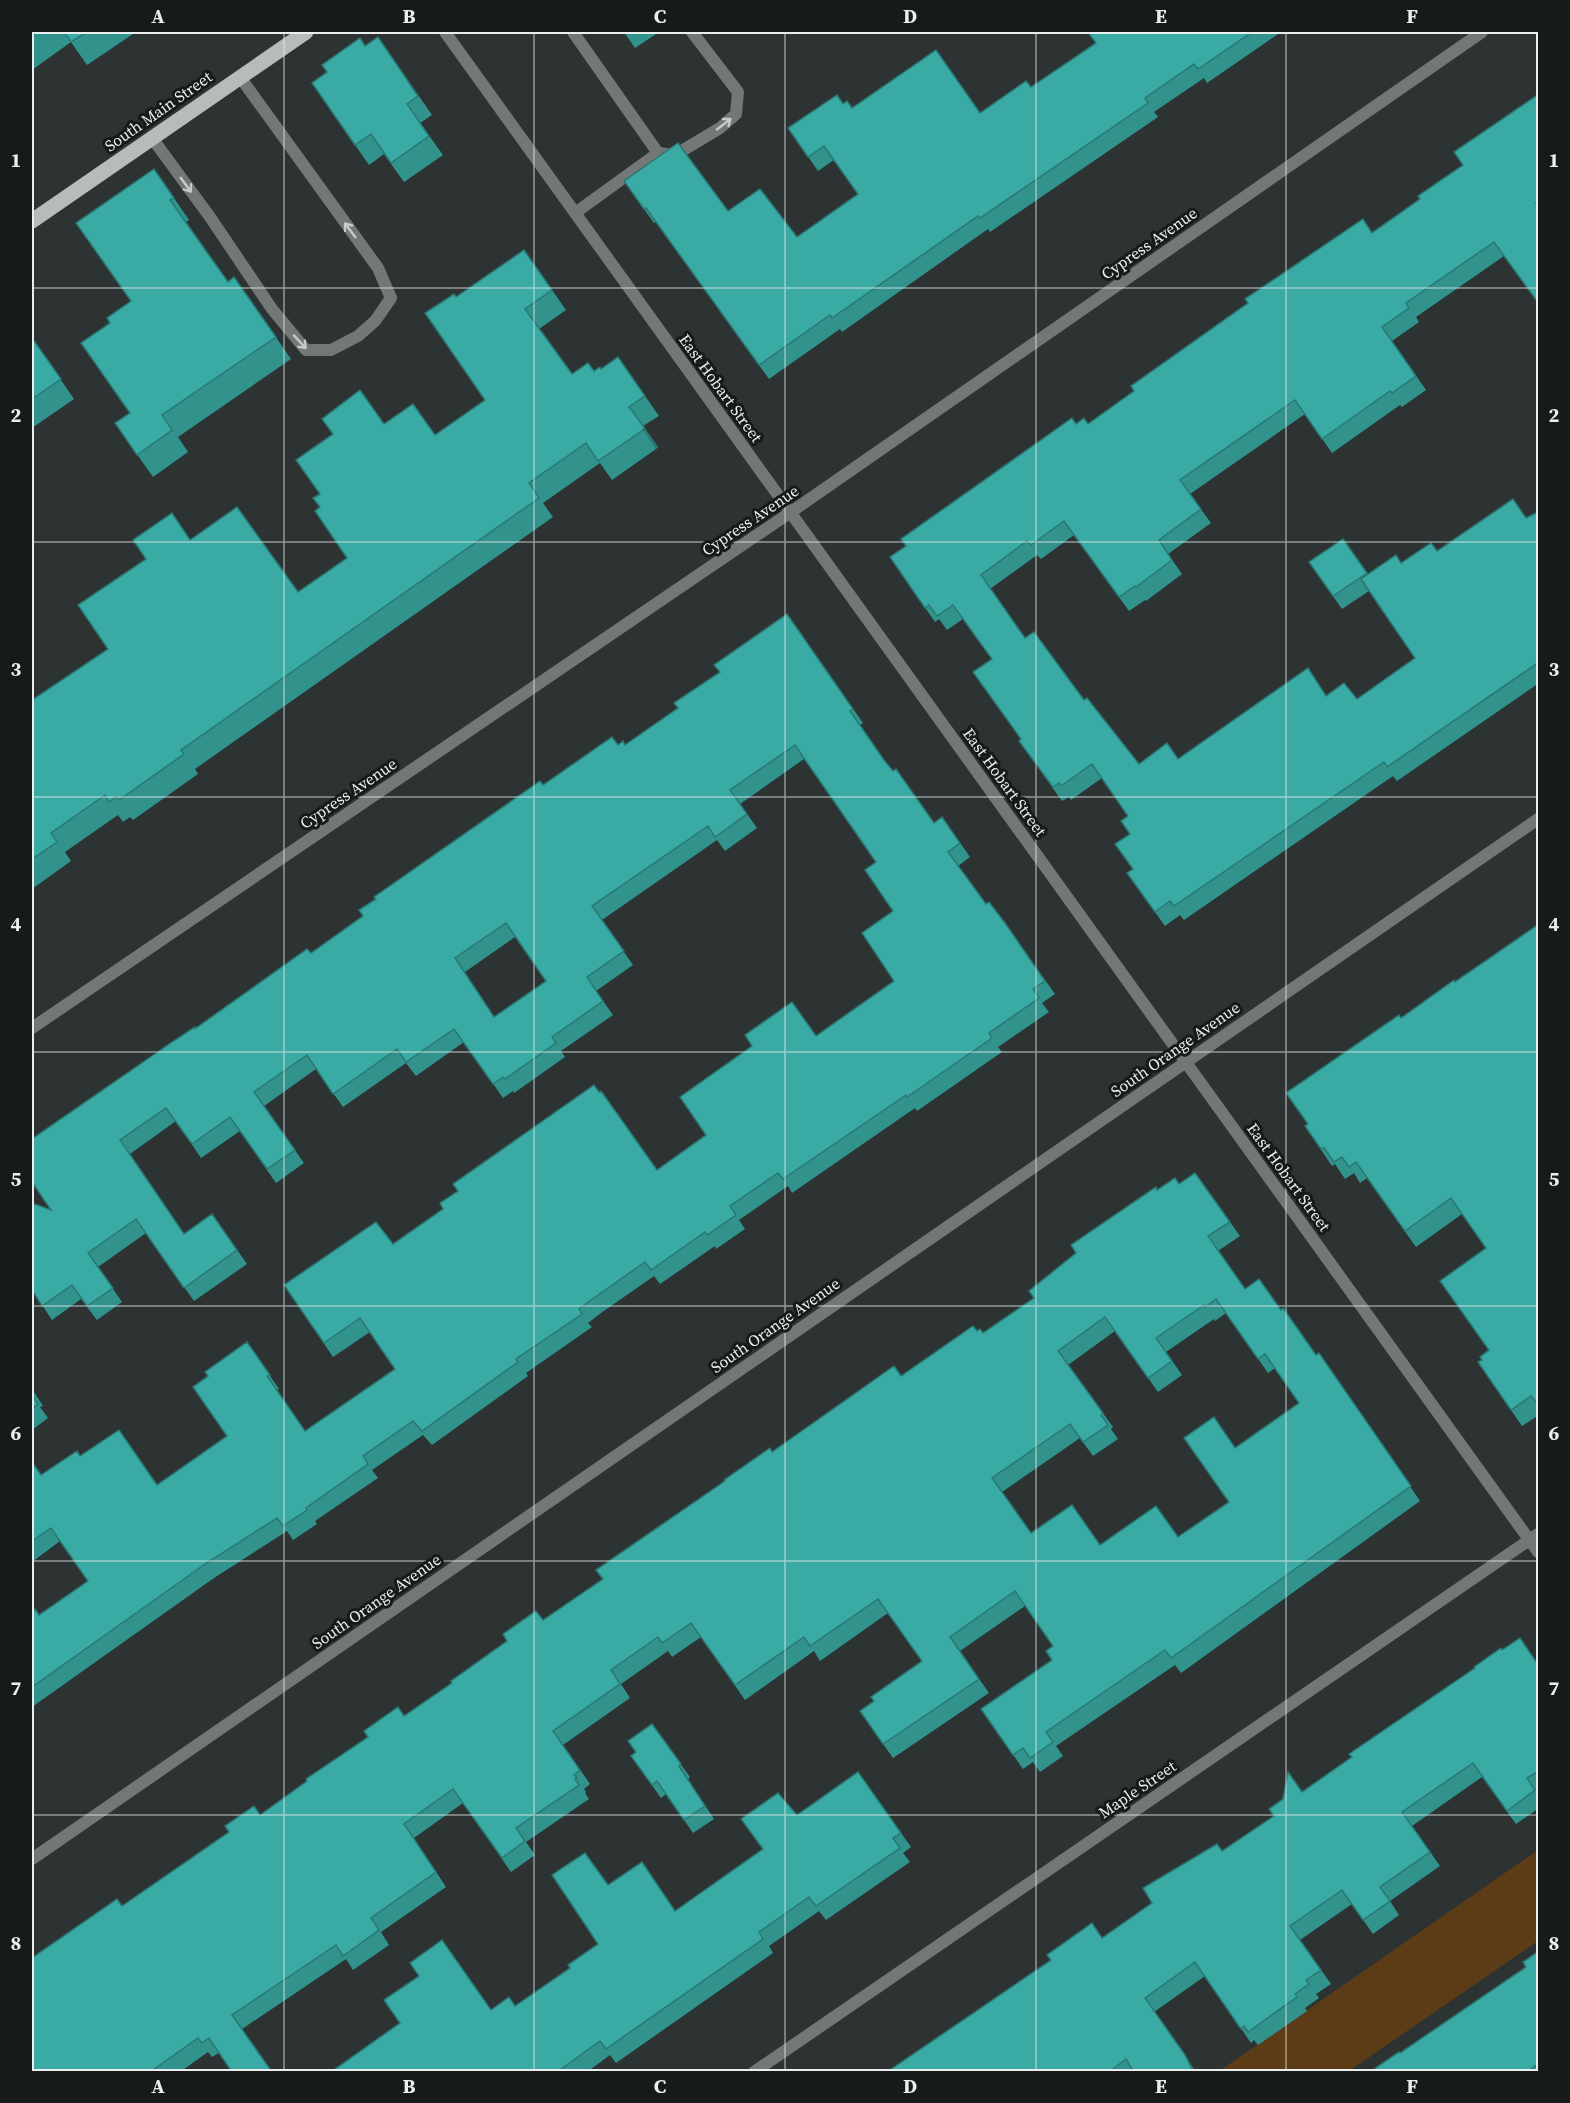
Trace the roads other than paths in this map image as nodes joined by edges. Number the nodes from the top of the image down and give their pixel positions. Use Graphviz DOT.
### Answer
graph roads {
  1 [pos="306,32"];
  2 [pos="445,32"];
  3 [pos="573,32"];
  4 [pos="692,32"];
  5 [pos="1482,32"];
  6 [pos="240,77"];
  7 [pos="152,138"];
  8 [pos="658,153"];
  9 [pos="575,213"];
  10 [pos="32,221"];
  11 [pos="791,512"];
  12 [pos="1539,819"];
  13 [pos="32,1028"];
  14 [pos="1186,1062"];
  15 [pos="1534,1537"];
  16 [pos="1539,1552"];
  17 [pos="32,1859"];
  18 [pos="754,2072"];
  1 -- 6 [label="main road, South Main Street"];
  2 -- 9 [label="street, East Hobart Street"];
  3 -- 8 [label="street"];
  8 -- 4 [label="street, one-way"];
  5 -- 11 [label="street, Cypress Avenue"];
  6 -- 7 [label="main road, South Main Street"];
  7 -- 6 [label="street, one-way"];
  7 -- 10 [label="main road, South Main Street"];
  8 -- 9 [label="street"];
  9 -- 11 [label="street, East Hobart Street"];
  11 -- 13 [label="street, Cypress Avenue"];
  11 -- 14 [label="street, East Hobart Street"];
  12 -- 14 [label="street, South Orange Avenue"];
  14 -- 15 [label="street, East Hobart Street"];
  14 -- 17 [label="street, South Orange Avenue"];
  15 -- 16 [label="street, East Hobart Street"];
  15 -- 18 [label="street, Maple Street"];
}
